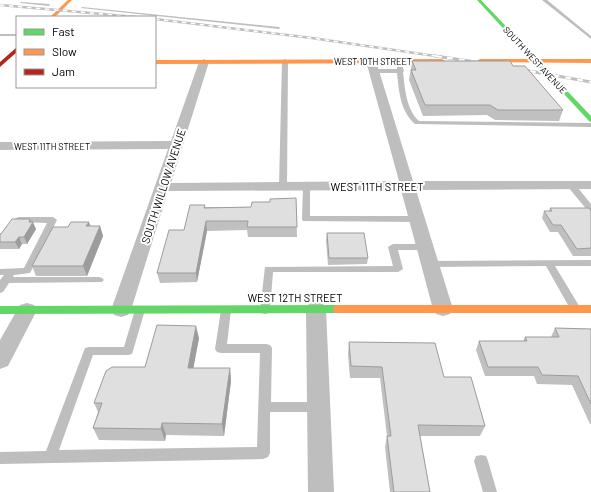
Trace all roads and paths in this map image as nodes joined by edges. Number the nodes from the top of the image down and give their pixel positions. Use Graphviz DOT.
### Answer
graph roads {
  1 [pos="70,0"];
  2 [pos="479,0"];
  3 [pos="544,0"];
  4 [pos="53,16"];
  5 [pos="0,35"];
  6 [pos="16,35"];
  7 [pos="591,38"];
  8 [pos="16,50"];
  9 [pos="398,61"];
  10 [pos="450,61"];
  11 [pos="473,61"];
  12 [pos="536,61"];
  13 [pos="591,61"];
  14 [pos="16,62"];
  15 [pos="156,62"];
  16 [pos="204,62"];
  17 [pos="285,62"];
  18 [pos="1,63"];
  19 [pos="372,66"];
  20 [pos="400,71"];
  21 [pos="591,120"];
  22 [pos="591,125"];
  23 [pos="176,145"];
  24 [pos="0,146"];
  25 [pos="571,185"];
  26 [pos="591,185"];
  27 [pos="283,186"];
  28 [pos="306,186"];
  29 [pos="407,186"];
  30 [pos="163,187"];
  31 [pos="591,208"];
  32 [pos="416,219"];
  33 [pos="12,220"];
  34 [pos="425,247"];
  35 [pos="591,263"];
  36 [pos="430,264"];
  37 [pos="549,264"];
  38 [pos="5,275"];
  39 [pos="99,280"];
  40 [pos="0,289"];
  41 [pos="316,309"];
  42 [pos="443,309"];
  43 [pos="576,309"];
  44 [pos="591,309"];
  45 [pos="0,310"];
  46 [pos="27,310"];
  47 [pos="121,310"];
  48 [pos="140,310"];
  49 [pos="226,310"];
  50 [pos="265,310"];
  51 [pos="0,360"];
  52 [pos="264,407"];
  53 [pos="318,407"];
  54 [pos="50,457"];
  55 [pos="0,458"];
  56 [pos="481,461"];
  57 [pos="321,492"];
  58 [pos="490,492"];
  1 -- 4 [label="main road"];
  2 -- 12 [label="main road, SOUTH WEST AVENUE"];
  3 -- 7 [label="lane"];
  5 -- 6 [label="lane"];
  8 -- 18 [label="main road"];
  9 -- 10 [label="main road, WEST 10TH STREET"];
  9 -- 19 [label="main road, WEST 10TH STREET"];
  9 -- 20 [label="lane"];
  11 -- 12 [label="main road"];
  12 -- 13 [label="main road"];
  12 -- 21 [label="main road, SOUTH WEST AVENUE"];
  14 -- 18 [label="main road"];
  15 -- 16 [label="main road, WEST 10TH STREET"];
  16 -- 17 [label="main road, WEST 10TH STREET"];
  16 -- 23 [label="street, SOUTH WILLOW AVENUE"];
  17 -- 19 [label="main road, WEST 10TH STREET"];
  17 -- 27 [label="lane"];
  19 -- 20 [label="lane"];
  19 -- 29 [label="street"];
  20 -- 22 [label="lane"];
  23 -- 24 [label="street, WEST 11TH STREET"];
  23 -- 30 [label="street, SOUTH WILLOW AVENUE"];
  25 -- 26 [label="street, WEST 11TH STREET"];
  25 -- 29 [label="street, WEST 11TH STREET"];
  25 -- 31 [label="lane"];
  27 -- 28 [label="street, WEST 11TH STREET"];
  27 -- 30 [label="street, WEST 11TH STREET"];
  28 -- 29 [label="street, WEST 11TH STREET"];
  28 -- 32 [label="lane"];
  29 -- 32 [label="street"];
  30 -- 47 [label="street, SOUTH WILLOW AVENUE"];
  32 -- 34 [label="street"];
  33 -- 38 [label="lane"];
  34 -- 36 [label="street"];
  34 -- 50 [label="lane"];
  35 -- 37 [label="lane"];
  36 -- 37 [label="lane"];
  36 -- 42 [label="street"];
  37 -- 43 [label="lane"];
  38 -- 39 [label="lane"];
  38 -- 40 [label="lane"];
  41 -- 42 [label="main road, WEST 12TH STREET"];
  41 -- 50 [label="main road, WEST 12TH STREET"];
  41 -- 53 [label="street"];
  42 -- 43 [label="main road, WEST 12TH STREET"];
  43 -- 44 [label="main road, WEST 12TH STREET"];
  45 -- 46 [label="main road, WEST 12TH STREET"];
  46 -- 47 [label="main road, WEST 12TH STREET"];
  46 -- 51 [label="street"];
  47 -- 48 [label="main road, WEST 12TH STREET"];
  48 -- 49 [label="main road, WEST 12TH STREET"];
  48 -- 54 [label="lane"];
  49 -- 50 [label="main road, WEST 12TH STREET"];
  49 -- 52 [label="lane"];
  52 -- 53 [label="lane"];
  52 -- 54 [label="lane"];
  53 -- 57 [label="street"];
  54 -- 55 [label="lane"];
  56 -- 58 [label="lane"];
}
